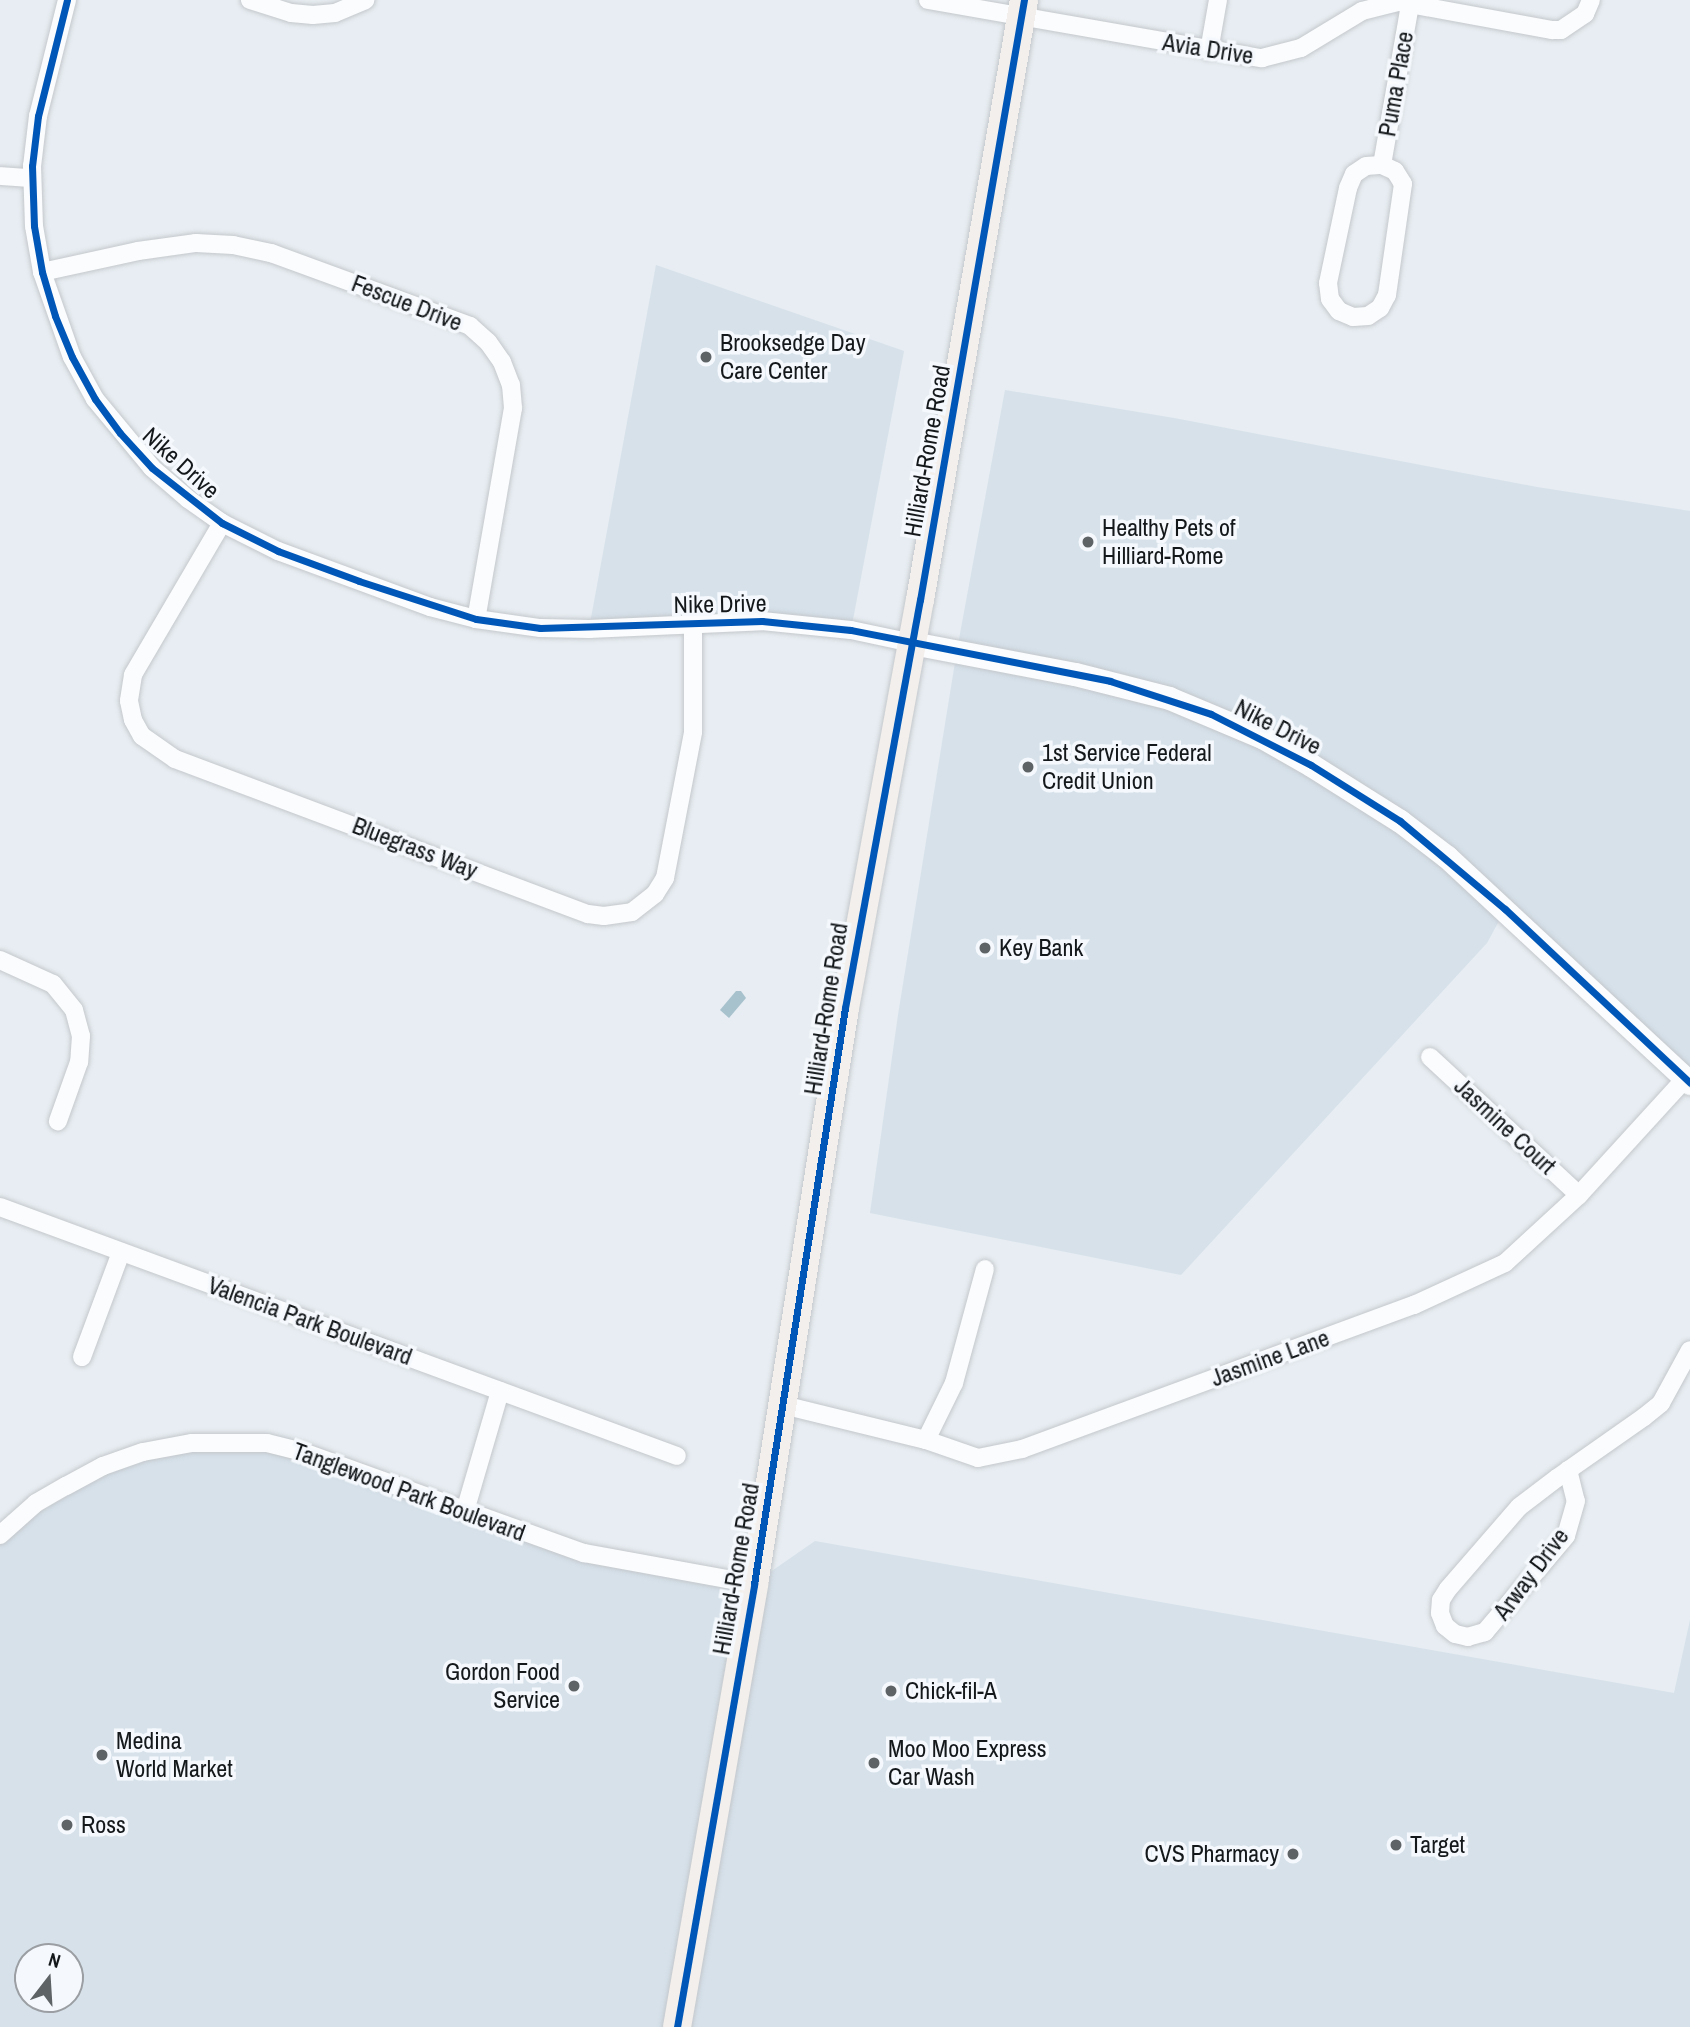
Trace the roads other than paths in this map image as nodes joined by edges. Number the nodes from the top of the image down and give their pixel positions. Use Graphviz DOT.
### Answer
graph roads {
  1 [pos="67,0"];
  2 [pos="250,0"];
  3 [pos="365,0"];
  4 [pos="928,0"];
  5 [pos="1218,0"];
  6 [pos="1591,0"];
  7 [pos="1378,3"];
  8 [pos="1410,4"];
  9 [pos="1023,8"];
  10 [pos="1209,51"];
  11 [pos="1381,164"];
  12 [pos="0,176"];
  13 [pos="32,178"];
  14 [pos="42,272"];
  15 [pos="222,523"];
  16 [pos="476,620"];
  17 [pos="693,622"];
  18 [pos="912,643"];
  19 [pos="0,960"];
  20 [pos="1430,1057"];
  21 [pos="1689,1082"];
  22 [pos="58,1121"];
  23 [pos="1579,1195"];
  24 [pos="0,1207"];
  25 [pos="121,1252"];
  26 [pos="985,1269"];
  27 [pos="1690,1350"];
  28 [pos="82,1357"];
  29 [pos="500,1391"];
  30 [pos="783,1405"];
  31 [pos="926,1440"];
  32 [pos="677,1457"];
  33 [pos="1568,1471"];
  34 [pos="465,1511"];
  35 [pos="0,1535"];
  36 [pos="754,1584"];
  37 [pos="677,2027"];
  1 -- 13 [label="street, Nike Drive"];
  2 -- 3 [label="street"];
  4 -- 9 [label="street, Avia Drive"];
  5 -- 10 [label="street"];
  6 -- 8 [label="street, Avia Drive"];
  7 -- 8 [label="street, Avia Drive"];
  7 -- 10 [label="street, Avia Drive"];
  8 -- 11 [label="street, Puma Place"];
  9 -- 10 [label="street, Avia Drive"];
  9 -- 18 [label="main road, Hilliard-Rome Road"];
  11 -- 11 [label="street, Puma Place"];
  12 -- 13 [label="street"];
  13 -- 14 [label="street, Nike Drive"];
  14 -- 15 [label="street, Nike Drive"];
  14 -- 16 [label="street, Fescue Drive"];
  15 -- 16 [label="street, Nike Drive"];
  15 -- 17 [label="street, Bluegrass Way"];
  16 -- 17 [label="street, Nike Drive"];
  17 -- 18 [label="street, Nike Drive"];
  18 -- 21 [label="street, Nike Drive"];
  18 -- 30 [label="main road, Hilliard-Rome Road"];
  19 -- 22 [label="street"];
  20 -- 23 [label="street, Jasmine Court"];
  21 -- 23 [label="street, Jasmine Lane"];
  23 -- 31 [label="street, Jasmine Lane"];
  24 -- 25 [label="street, Valencia Park Boulevard"];
  25 -- 28 [label="street"];
  25 -- 29 [label="street, Valencia Park Boulevard"];
  26 -- 31 [label="street"];
  27 -- 33 [label="street, Arway Drive"];
  29 -- 32 [label="street, Valencia Park Boulevard"];
  29 -- 34 [label="street"];
  30 -- 31 [label="street, Jasmine Lane"];
  30 -- 36 [label="main road, Hilliard-Rome Road"];
  33 -- 33 [label="street, Arway Drive"];
  34 -- 35 [label="street, Tanglewood Park Boulevard"];
  34 -- 36 [label="street, Tanglewood Park Boulevard"];
  36 -- 37 [label="main road, Hilliard-Rome Road"];
}
